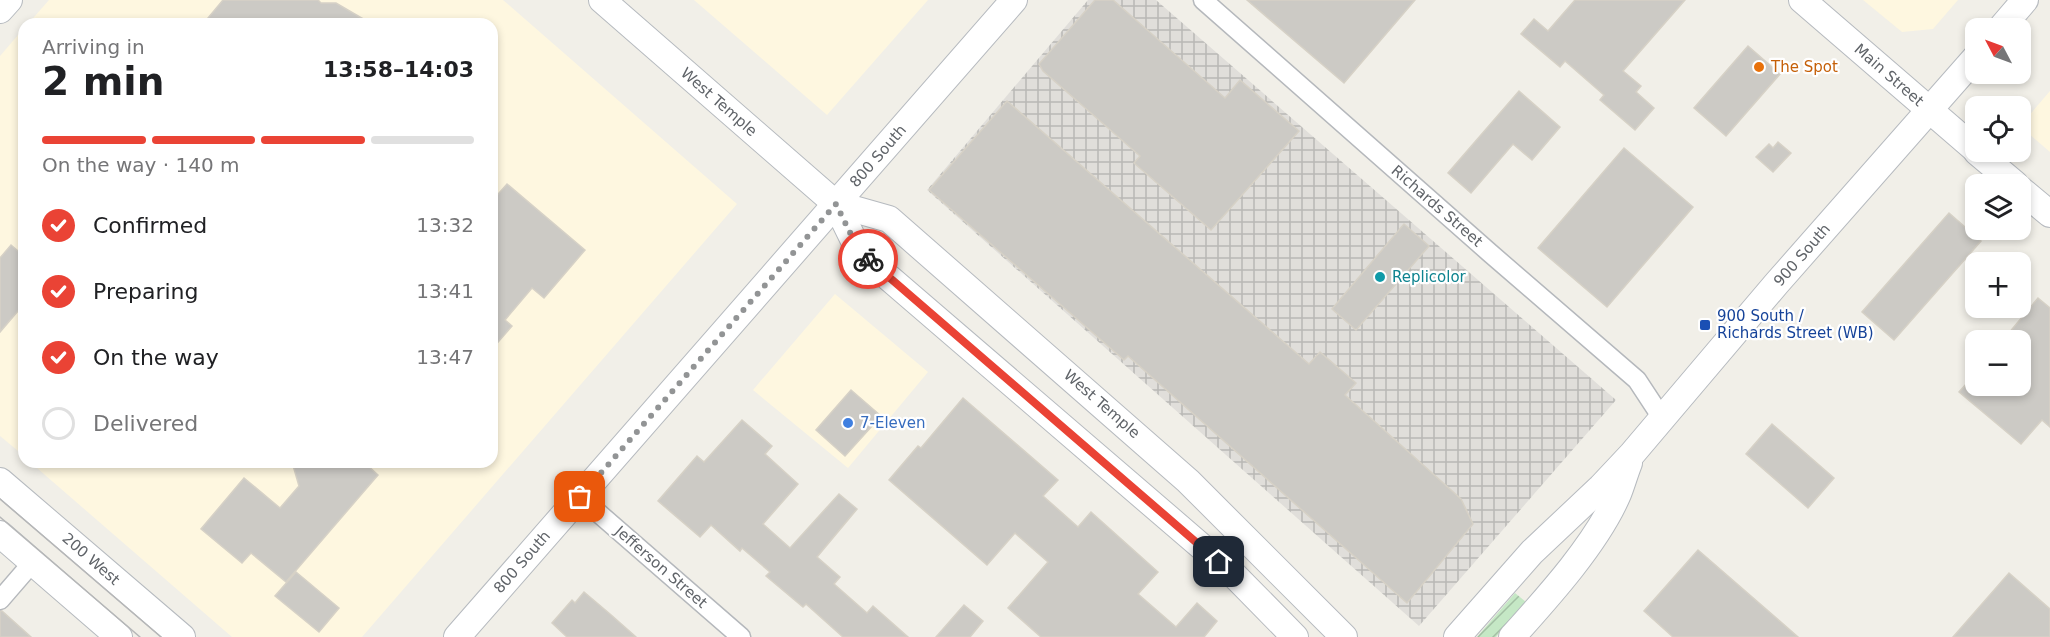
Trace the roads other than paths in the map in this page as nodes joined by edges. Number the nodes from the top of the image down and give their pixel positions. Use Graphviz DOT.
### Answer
graph roads {
  1 [pos="9,0"];
  2 [pos="603,0"];
  3 [pos="1014,0"];
  4 [pos="1203,0"];
  5 [pos="1802,0"];
  6 [pos="2025,0"];
  7 [pos="0,10"];
  8 [pos="2010,18"];
  9 [pos="1965,70"];
  10 [pos="1930,110"];
  11 [pos="1965,141"];
  12 [pos="1989,162"];
  13 [pos="2004,174"];
  14 [pos="2031,198"];
  15 [pos="836,204"];
  16 [pos="2050,214"];
  17 [pos="1662,418"];
  18 [pos="1632,454"];
  19 [pos="0,480"];
  20 [pos="580,497"];
  21 [pos="0,534"];
  22 [pos="32,563"];
  23 [pos="0,600"];
  24 [pos="119,637"];
  25 [pos="182,637"];
  26 [pos="458,637"];
  27 [pos="741,637"];
  28 [pos="1295,637"];
  29 [pos="1344,637"];
  30 [pos="1456,637"];
  31 [pos="1512,637"];
  1 -- 7 [label="street"];
  2 -- 15 [label="street, West Temple"];
  3 -- 15 [label="street, 800 South"];
  4 -- 17 [label="street, Richards Street"];
  5 -- 10 [label="street, Main Street"];
  6 -- 8 [label="street"];
  9 -- 10 [label="street, 900 South"];
  10 -- 11 [label="street, Main Street"];
  10 -- 17 [label="street, 900 South"];
  12 -- 13 [label="street, Main Street"];
  14 -- 16 [label="street"];
  15 -- 20 [label="street, 800 South"];
  15 -- 28 [label="street, West Temple"];
  15 -- 29 [label="street, West Temple"];
  17 -- 18 [label="street, 900 South"];
  18 -- 30 [label="street, 900 South"];
  18 -- 31 [label="street, 900 South"];
  19 -- 25 [label="street, 200 West"];
  20 -- 26 [label="street, 800 South"];
  20 -- 27 [label="street, Jefferson Street"];
  21 -- 22 [label="street"];
  22 -- 23 [label="street"];
  22 -- 24 [label="street"];
}
